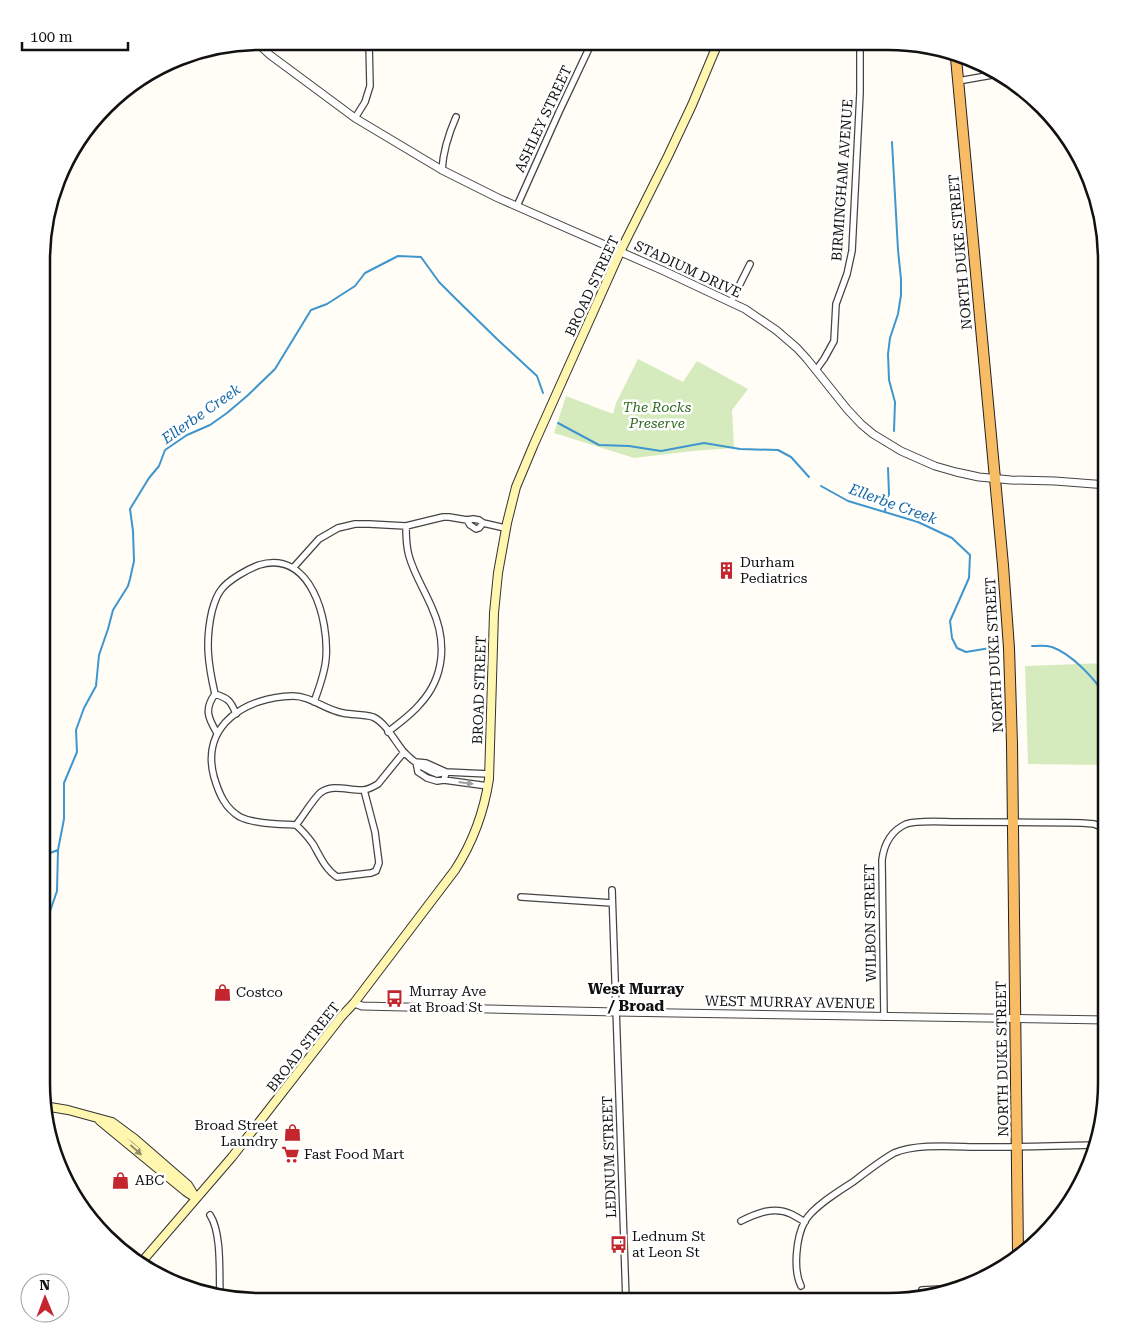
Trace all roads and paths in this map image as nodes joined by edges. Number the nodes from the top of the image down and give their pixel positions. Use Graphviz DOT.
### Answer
graph roads {
  1 [pos="265,50"];
  2 [pos="369,50"];
  3 [pos="588,50"];
  4 [pos="715,50"];
  5 [pos="860,50"];
  6 [pos="956,61"];
  7 [pos="988,76"];
  8 [pos="958,81"];
  9 [pos="456,117"];
  10 [pos="355,118"];
  11 [pos="442,170"];
  12 [pos="517,206"];
  13 [pos="620,252"];
  14 [pos="750,264"];
  15 [pos="731,302"];
  16 [pos="816,370"];
  17 [pos="996,479"];
  18 [pos="1098,484"];
  19 [pos="406,526"];
  20 [pos="506,528"];
  21 [pos="293,568"];
  22 [pos="215,694"];
  23 [pos="314,702"];
  24 [pos="236,714"];
  25 [pos="217,732"];
  26 [pos="388,732"];
  27 [pos="404,752"];
  28 [pos="416,762"];
  29 [pos="446,772"];
  30 [pos="434,773"];
  31 [pos="489,774"];
  32 [pos="430,780"];
  33 [pos="444,780"];
  34 [pos="488,786"];
  35 [pos="364,790"];
  36 [pos="1012,822"];
  37 [pos="296,825"];
  38 [pos="1098,826"];
  39 [pos="612,890"];
  40 [pos="521,897"];
  41 [pos="612,903"];
  42 [pos="354,1003"];
  43 [pos="616,1012"];
  44 [pos="884,1017"];
  45 [pos="1016,1019"];
  46 [pos="1098,1020"];
  47 [pos="51,1107"];
  48 [pos="1089,1145"];
  49 [pos="1017,1147"];
  50 [pos="196,1198"];
  51 [pos="210,1215"];
  52 [pos="741,1220"];
  53 [pos="805,1222"];
  54 [pos="1018,1248"];
  55 [pos="144,1258"];
  56 [pos="801,1286"];
  57 [pos="220,1289"];
  58 [pos="626,1293"];
  1 -- 10 [label="street, STADIUM DRIVE"];
  2 -- 10 [label="street"];
  3 -- 12 [label="street, ASHLEY STREET"];
  4 -- 13 [label="main road, BROAD STREET"];
  5 -- 16 [label="street, BIRMINGHAM AVENUE"];
  6 -- 8 [label="highway, NORTH DUKE STREET"];
  7 -- 8 [label="street"];
  8 -- 17 [label="highway, NORTH DUKE STREET"];
  9 -- 11 [label="street"];
  10 -- 11 [label="street, STADIUM DRIVE"];
  11 -- 12 [label="street, STADIUM DRIVE"];
  12 -- 13 [label="street, STADIUM DRIVE"];
  13 -- 15 [label="street, STADIUM DRIVE"];
  13 -- 20 [label="main road, BROAD STREET"];
  14 -- 15 [label="street"];
  15 -- 16 [label="street, STADIUM DRIVE"];
  16 -- 17 [label="street, STADIUM DRIVE"];
  17 -- 18 [label="street, STADIUM DRIVE"];
  17 -- 36 [label="highway, NORTH DUKE STREET"];
  19 -- 20 [label="street"];
  19 -- 21 [label="street"];
  19 -- 26 [label="street"];
  20 -- 31 [label="main road, BROAD STREET"];
  21 -- 22 [label="street"];
  21 -- 23 [label="street"];
  22 -- 24 [label="street"];
  22 -- 25 [label="street"];
  23 -- 24 [label="street"];
  23 -- 26 [label="street"];
  24 -- 25 [label="street"];
  25 -- 37 [label="street"];
  26 -- 27 [label="street"];
  27 -- 28 [label="street"];
  27 -- 35 [label="street"];
  28 -- 29 [label="street"];
  28 -- 30 [label="street"];
  28 -- 32 [label="street"];
  29 -- 30 [label="street"];
  29 -- 31 [label="street"];
  29 -- 33 [label="street"];
  30 -- 32 [label="street"];
  31 -- 34 [label="main road, BROAD STREET"];
  32 -- 33 [label="street"];
  33 -- 34 [label="street, one-way"];
  34 -- 42 [label="main road, BROAD STREET"];
  35 -- 37 [label="street"];
  35 -- 37 [label="street"];
  36 -- 38 [label="street, WILBON STREET"];
  36 -- 44 [label="street, WILBON STREET"];
  36 -- 45 [label="highway, NORTH DUKE STREET"];
  39 -- 41 [label="street, LEDNUM STREET"];
  40 -- 41 [label="street"];
  41 -- 43 [label="street, LEDNUM STREET"];
  42 -- 43 [label="street, WEST MURRAY AVENUE"];
  42 -- 50 [label="main road, BROAD STREET"];
  43 -- 44 [label="street, WEST MURRAY AVENUE"];
  43 -- 58 [label="street, LEDNUM STREET"];
  44 -- 45 [label="street, WEST MURRAY AVENUE"];
  45 -- 46 [label="street, WEST MURRAY AVENUE"];
  45 -- 49 [label="highway, NORTH DUKE STREET"];
  47 -- 50 [label="main road"];
  48 -- 49 [label="street"];
  49 -- 53 [label="street"];
  49 -- 54 [label="highway, NORTH DUKE STREET"];
  50 -- 55 [label="main road, BROAD STREET"];
  51 -- 57 [label="street"];
  52 -- 53 [label="street"];
  53 -- 56 [label="street"];
}
